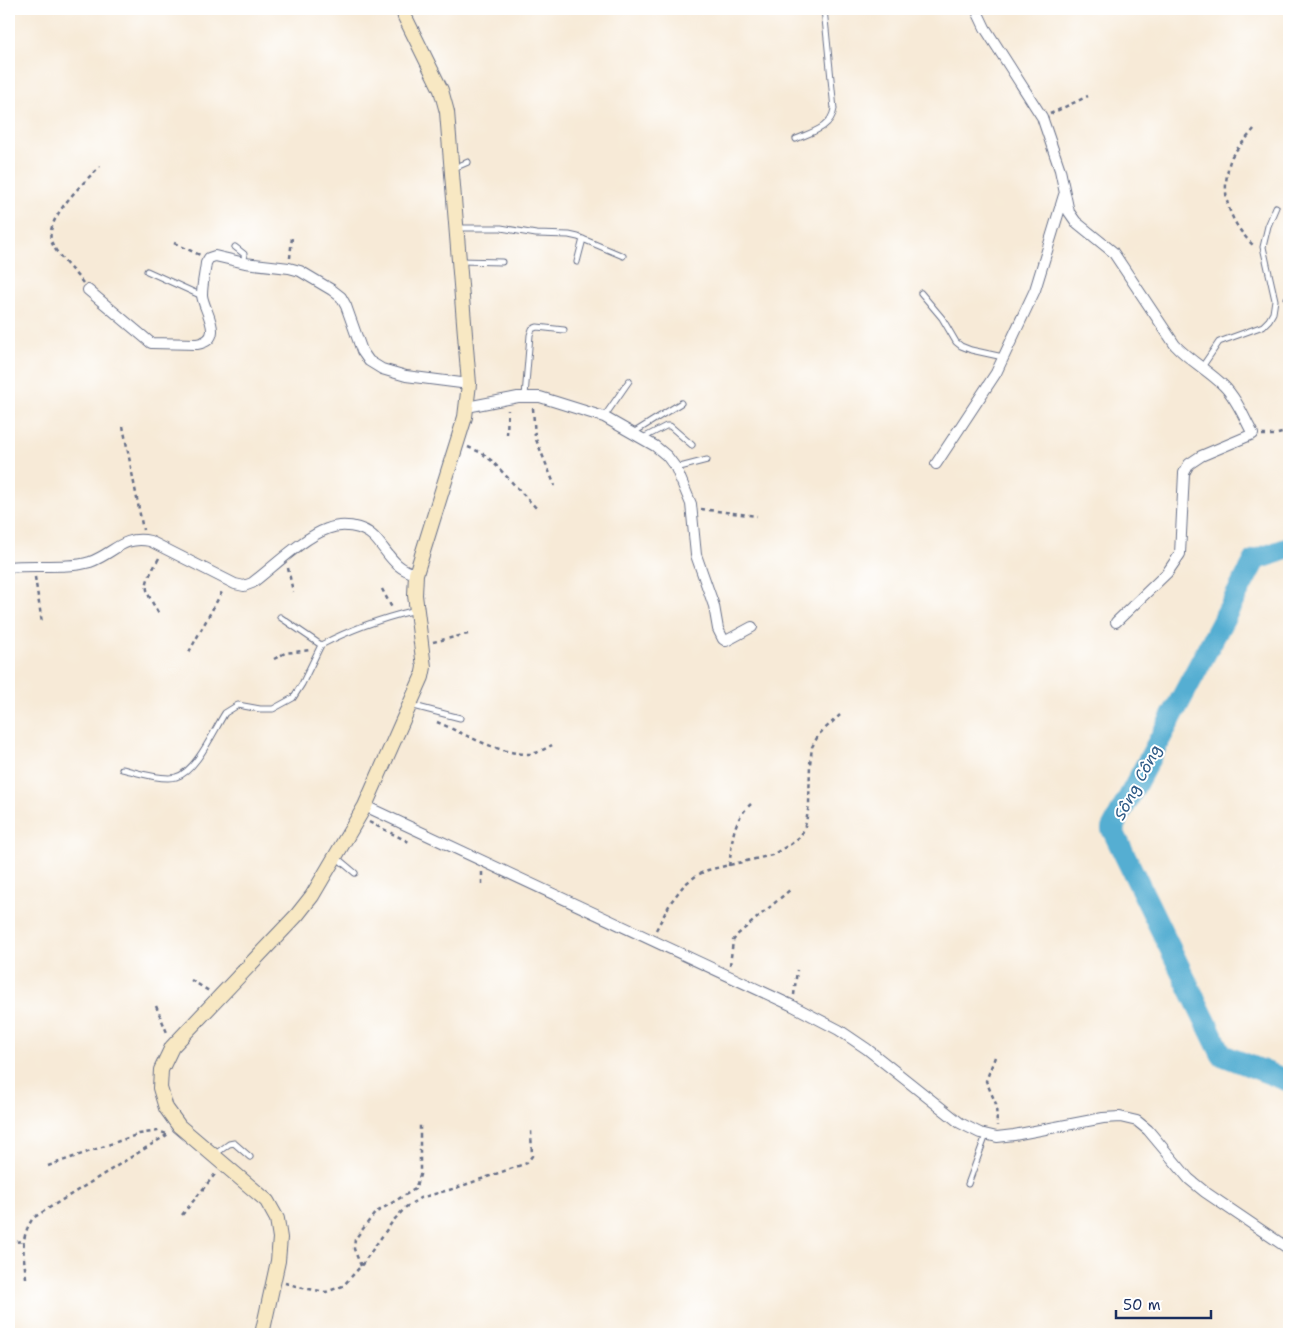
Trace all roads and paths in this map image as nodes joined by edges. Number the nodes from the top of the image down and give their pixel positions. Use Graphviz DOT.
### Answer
graph roads {
  1 [pos="403,9"];
  2 [pos="824,9"];
  3 [pos="976,9"];
  4 [pos="1088,96"];
  5 [pos="1042,118"];
  6 [pos="1254,129"];
  7 [pos="796,139"];
  8 [pos="468,162"];
  9 [pos="100,166"];
  10 [pos="452,169"];
  11 [pos="1064,194"];
  12 [pos="1276,207"];
  13 [pos="456,228"];
  14 [pos="292,237"];
  15 [pos="583,239"];
  16 [pos="174,243"];
  17 [pos="235,248"];
  18 [pos="623,256"];
  19 [pos="208,258"];
  20 [pos="1265,258"];
  21 [pos="459,261"];
  22 [pos="502,262"];
  23 [pos="577,262"];
  24 [pos="245,264"];
  25 [pos="289,268"];
  26 [pos="147,271"];
  27 [pos="88,290"];
  28 [pos="922,293"];
  29 [pos="202,296"];
  30 [pos="564,330"];
  31 [pos="1003,357"];
  32 [pos="1202,368"];
  33 [pos="629,381"];
  34 [pos="470,384"];
  35 [pos="529,396"];
  36 [pos="508,399"];
  37 [pos="681,402"];
  38 [pos="467,407"];
  39 [pos="604,417"];
  40 [pos="123,426"];
  41 [pos="1289,431"];
  42 [pos="1253,434"];
  43 [pos="507,435"];
  44 [pos="637,436"];
  45 [pos="457,442"];
  46 [pos="692,445"];
  47 [pos="707,460"];
  48 [pos="936,464"];
  49 [pos="676,468"];
  50 [pos="555,486"];
  51 [pos="692,509"];
  52 [pos="538,510"];
  53 [pos="758,516"];
  54 [pos="145,540"];
  55 [pos="164,548"];
  56 [pos="286,557"];
  57 [pos="33,566"];
  58 [pos="9,567"];
  59 [pos="416,574"];
  60 [pos="228,581"];
  61 [pos="382,589"];
  62 [pos="293,592"];
  63 [pos="417,610"];
  64 [pos="159,614"];
  65 [pos="396,615"];
  66 [pos="280,617"];
  67 [pos="1116,622"];
  68 [pos="42,623"];
  69 [pos="752,627"];
  70 [pos="468,634"];
  71 [pos="422,644"];
  72 [pos="320,648"];
  73 [pos="189,652"];
  74 [pos="274,659"];
  75 [pos="410,705"];
  76 [pos="840,715"];
  77 [pos="460,718"];
  78 [pos="435,721"];
  79 [pos="552,745"];
  80 [pos="122,769"];
  81 [pos="751,804"];
  82 [pos="362,812"];
  83 [pos="411,843"];
  84 [pos="336,856"];
  85 [pos="729,866"];
  86 [pos="355,873"];
  87 [pos="791,888"];
  88 [pos="651,940"];
  89 [pos="797,970"];
  90 [pos="728,976"];
  91 [pos="191,980"];
  92 [pos="220,998"];
  93 [pos="156,1006"];
  94 [pos="793,1006"];
  95 [pos="172,1047"];
  96 [pos="995,1056"];
  97 [pos="420,1123"];
  98 [pos="179,1126"];
  99 [pos="530,1130"];
  100 [pos="167,1134"];
  101 [pos="986,1135"];
  102 [pos="997,1137"];
  103 [pos="250,1157"];
  104 [pos="218,1159"];
  105 [pos="48,1166"];
  106 [pos="968,1184"];
  107 [pos="182,1215"];
  108 [pos="24,1241"];
  109 [pos="9,1243"];
  110 [pos="1289,1249"];
  111 [pos="361,1266"];
  112 [pos="26,1278"];
  113 [pos="274,1280"];
  114 [pos="262,1334"];
  1 -- 10 [label="main road"];
  2 -- 7 [label="lane"];
  3 -- 5 [label="street"];
  4 -- 5 [label="path"];
  5 -- 11 [label="street"];
  6 -- 20 [label="path"];
  8 -- 10 [label="lane"];
  9 -- 27 [label="path"];
  10 -- 13 [label="main road"];
  11 -- 31 [label="street"];
  11 -- 32 [label="street"];
  12 -- 20 [label="lane"];
  13 -- 15 [label="lane"];
  13 -- 21 [label="main road"];
  14 -- 25 [label="path"];
  15 -- 18 [label="lane"];
  15 -- 23 [label="lane"];
  16 -- 19 [label="path"];
  17 -- 24 [label="lane"];
  19 -- 24 [label="street"];
  19 -- 29 [label="street"];
  20 -- 32 [label="lane"];
  21 -- 22 [label="lane"];
  21 -- 34 [label="main road"];
  24 -- 25 [label="street"];
  25 -- 34 [label="street"];
  26 -- 29 [label="lane"];
  27 -- 29 [label="street"];
  28 -- 31 [label="lane"];
  30 -- 35 [label="lane"];
  31 -- 48 [label="street"];
  32 -- 42 [label="street"];
  33 -- 39 [label="lane"];
  34 -- 38 [label="main road"];
  35 -- 36 [label="street"];
  35 -- 39 [label="street"];
  35 -- 50 [label="path"];
  36 -- 38 [label="street"];
  36 -- 43 [label="path"];
  37 -- 44 [label="lane"];
  38 -- 45 [label="main road"];
  39 -- 44 [label="street"];
  40 -- 54 [label="path"];
  41 -- 42 [label="path"];
  42 -- 67 [label="street"];
  44 -- 46 [label="lane"];
  44 -- 49 [label="street"];
  45 -- 52 [label="path"];
  45 -- 59 [label="main road"];
  47 -- 49 [label="lane"];
  49 -- 51 [label="street"];
  51 -- 53 [label="path"];
  51 -- 69 [label="street"];
  54 -- 55 [label="street"];
  54 -- 57 [label="street"];
  55 -- 60 [label="street"];
  55 -- 64 [label="path"];
  56 -- 59 [label="street"];
  56 -- 60 [label="street"];
  56 -- 62 [label="path"];
  57 -- 58 [label="street"];
  57 -- 68 [label="path"];
  59 -- 63 [label="main road"];
  60 -- 73 [label="path"];
  61 -- 65 [label="path"];
  63 -- 65 [label="lane"];
  63 -- 71 [label="main road"];
  65 -- 72 [label="lane"];
  66 -- 72 [label="lane"];
  70 -- 71 [label="path"];
  71 -- 75 [label="main road"];
  72 -- 74 [label="path"];
  72 -- 80 [label="lane"];
  75 -- 77 [label="lane"];
  75 -- 82 [label="main road"];
  76 -- 85 [label="path"];
  78 -- 79 [label="path"];
  81 -- 85 [label="path"];
  82 -- 83 [label="path"];
  82 -- 84 [label="main road"];
  82 -- 88 [label="street"];
  84 -- 86 [label="lane"];
  84 -- 92 [label="main road"];
  85 -- 88 [label="path"];
  87 -- 90 [label="path"];
  88 -- 90 [label="street"];
  89 -- 94 [label="path"];
  90 -- 94 [label="street"];
  91 -- 92 [label="path"];
  92 -- 95 [label="main road"];
  93 -- 95 [label="path"];
  94 -- 101 [label="street"];
  95 -- 98 [label="main road"];
  96 -- 102 [label="path"];
  97 -- 111 [label="path"];
  98 -- 100 [label="path"];
  98 -- 104 [label="main road"];
  99 -- 111 [label="path"];
  100 -- 105 [label="path"];
  100 -- 108 [label="path"];
  101 -- 102 [label="street"];
  101 -- 106 [label="lane"];
  102 -- 110 [label="street"];
  103 -- 104 [label="lane"];
  104 -- 107 [label="path"];
  104 -- 113 [label="main road"];
  108 -- 109 [label="path"];
  108 -- 112 [label="path"];
  111 -- 113 [label="path"];
  113 -- 114 [label="main road"];
}
